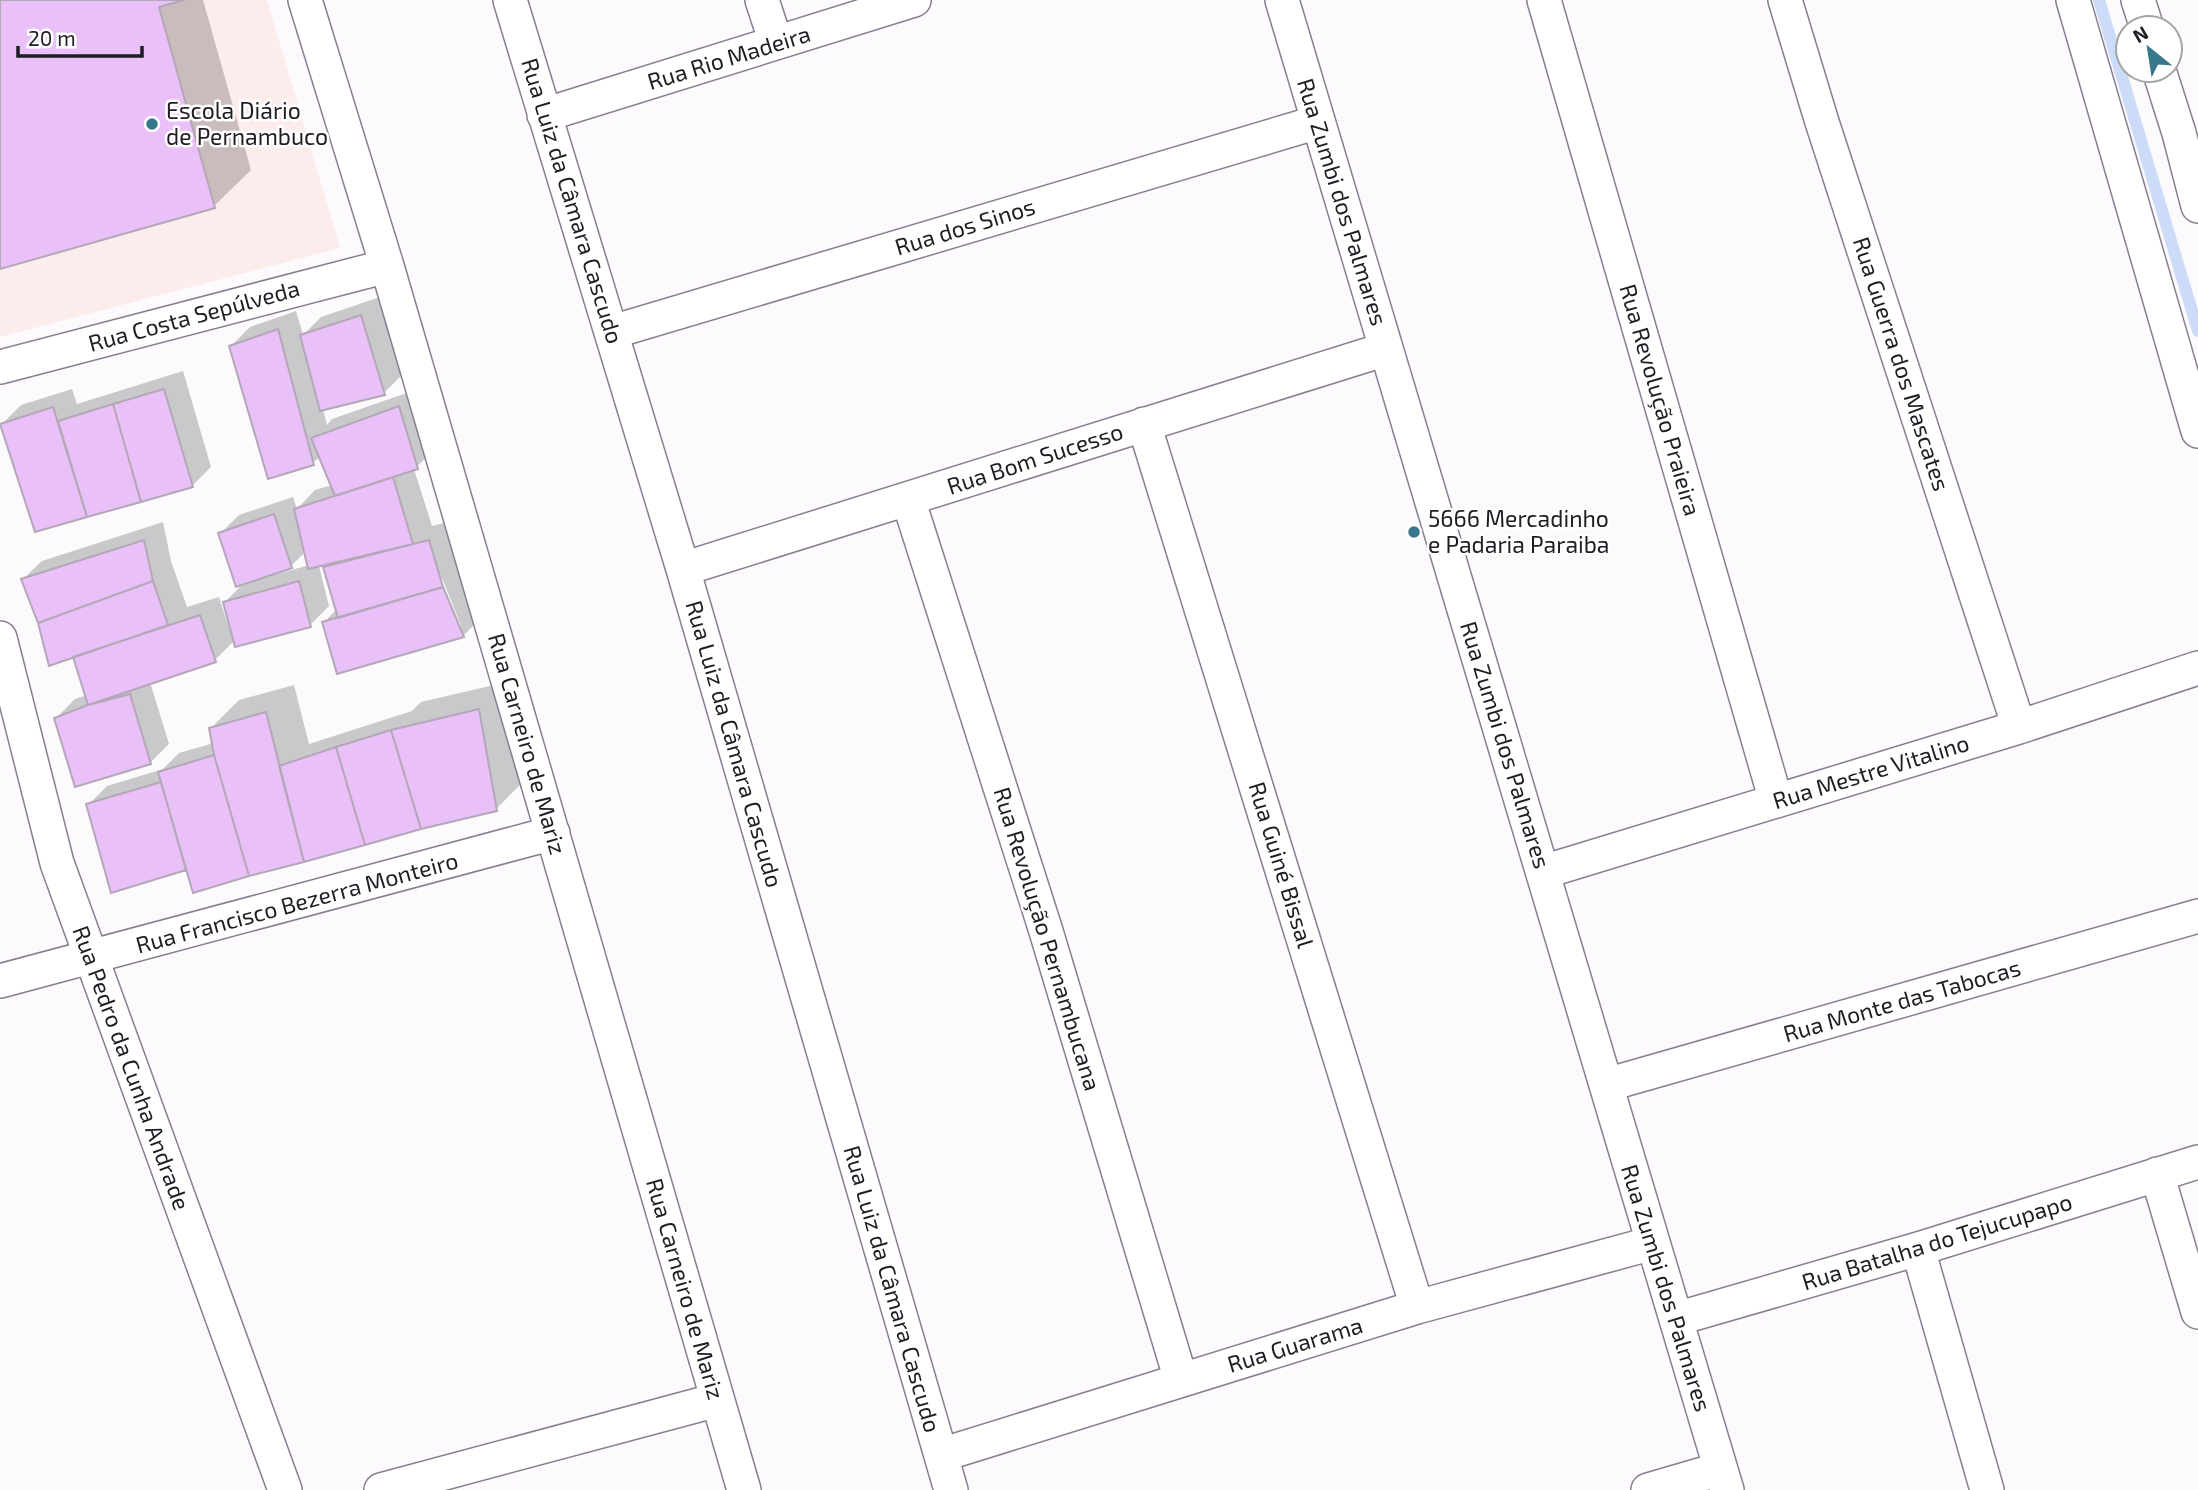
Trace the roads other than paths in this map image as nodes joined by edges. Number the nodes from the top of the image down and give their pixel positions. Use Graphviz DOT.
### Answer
graph roads {
  1 [pos="305,0"];
  2 [pos="510,0"];
  3 [pos="762,0"];
  4 [pos="914,0"];
  5 [pos="1282,0"];
  6 [pos="1544,0"];
  7 [pos="1785,0"];
  8 [pos="2073,0"];
  9 [pos="776,43"];
  10 [pos="2166,84"];
  11 [pos="544,115"];
  12 [pos="1318,122"];
  13 [pos="2189,130"];
  14 [pos="2198,206"];
  15 [pos="387,266"];
  16 [pos="612,332"];
  17 [pos="1386,349"];
  18 [pos="0,367"];
  19 [pos="1144,424"];
  20 [pos="2198,431"];
  21 [pos="908,499"];
  22 [pos="683,569"];
  23 [pos="0,638"];
  24 [pos="2198,667"];
  25 [pos="2019,727"];
  26 [pos="1776,801"];
  27 [pos="553,834"];
  28 [pos="1543,872"];
  29 [pos="2198,916"];
  30 [pos="92,958"];
  31 [pos="0,981"];
  32 [pos="1606,1085"];
  33 [pos="2198,1162"];
  34 [pos="2157,1174"];
  35 [pos="1653,1243"];
  36 [pos="1918,1250"];
  37 [pos="1418,1307"];
  38 [pos="2198,1312"];
  39 [pos="1676,1319"];
  40 [pos="1181,1380"];
  41 [pos="717,1400"];
  42 [pos="941,1455"];
  43 [pos="1723,1479"];
  44 [pos="285,1490"];
  45 [pos="381,1490"];
  46 [pos="744,1490"];
  47 [pos="951,1490"];
  48 [pos="1648,1490"];
  49 [pos="1987,1490"];
  1 -- 15 [label="street, Rua Carneiro de Mariz"];
  2 -- 11 [label="street, Rua Luiz da Câmara Cascudo"];
  3 -- 9 [label="street"];
  4 -- 9 [label="street, Rua Rio Madeira"];
  5 -- 12 [label="street, Rua Zumbi dos Palmares"];
  6 -- 26 [label="street, Rua Revolução Praieira"];
  7 -- 25 [label="street, Rua Guerra dos Mascates"];
  8 -- 20 [label="street"];
  9 -- 11 [label="street, Rua Rio Madeira"];
  10 -- 13 [label="street"];
  11 -- 16 [label="street, Rua Luiz da Câmara Cascudo"];
  12 -- 16 [label="street, Rua dos Sinos"];
  12 -- 17 [label="street, Rua Zumbi dos Palmares"];
  13 -- 14 [label="street"];
  15 -- 18 [label="street, Rua Costa Sepúlveda"];
  15 -- 27 [label="street, Rua Carneiro de Mariz"];
  16 -- 22 [label="street, Rua Luiz da Câmara Cascudo"];
  17 -- 19 [label="street, Rua Bom Sucesso"];
  17 -- 28 [label="street, Rua Zumbi dos Palmares"];
  19 -- 21 [label="street, Rua Bom Sucesso"];
  19 -- 37 [label="street, Rua Guiné Bissal"];
  21 -- 22 [label="street, Rua Bom Sucesso"];
  21 -- 40 [label="street, Rua Revolução Pernambucana"];
  22 -- 42 [label="street, Rua Luiz da Câmara Cascudo"];
  23 -- 30 [label="street, Rua Pedro da Cunha Andrade"];
  24 -- 25 [label="street, Rua Mestre Vitalino"];
  25 -- 26 [label="street, Rua Mestre Vitalino"];
  26 -- 28 [label="street, Rua Mestre Vitalino"];
  27 -- 30 [label="street, Rua Francisco Bezerra Monteiro"];
  27 -- 41 [label="street, Rua Carneiro de Mariz"];
  28 -- 32 [label="street, Rua Zumbi dos Palmares"];
  29 -- 32 [label="street, Rua Monte das Tabocas"];
  30 -- 31 [label="street, Rua Francisco Bezerra Monteiro"];
  30 -- 44 [label="street, Rua Pedro da Cunha Andrade"];
  32 -- 35 [label="street, Rua Zumbi dos Palmares"];
  33 -- 34 [label="street, Rua Batalha do Tejucupapo"];
  34 -- 36 [label="street, Rua Batalha do Tejucupapo"];
  34 -- 38 [label="street"];
  35 -- 37 [label="street, Rua Guarama"];
  35 -- 39 [label="street, Rua Zumbi dos Palmares"];
  36 -- 39 [label="street, Rua Batalha do Tejucupapo"];
  36 -- 49 [label="street"];
  37 -- 40 [label="street, Rua Guarama"];
  39 -- 43 [label="street, Rua Zumbi dos Palmares"];
  40 -- 42 [label="street, Rua Guarama"];
  41 -- 45 [label="street"];
  41 -- 46 [label="street, Rua Carneiro de Mariz"];
  42 -- 47 [label="street, Rua Luiz da Câmara Cascudo"];
  43 -- 48 [label="street"];
}
